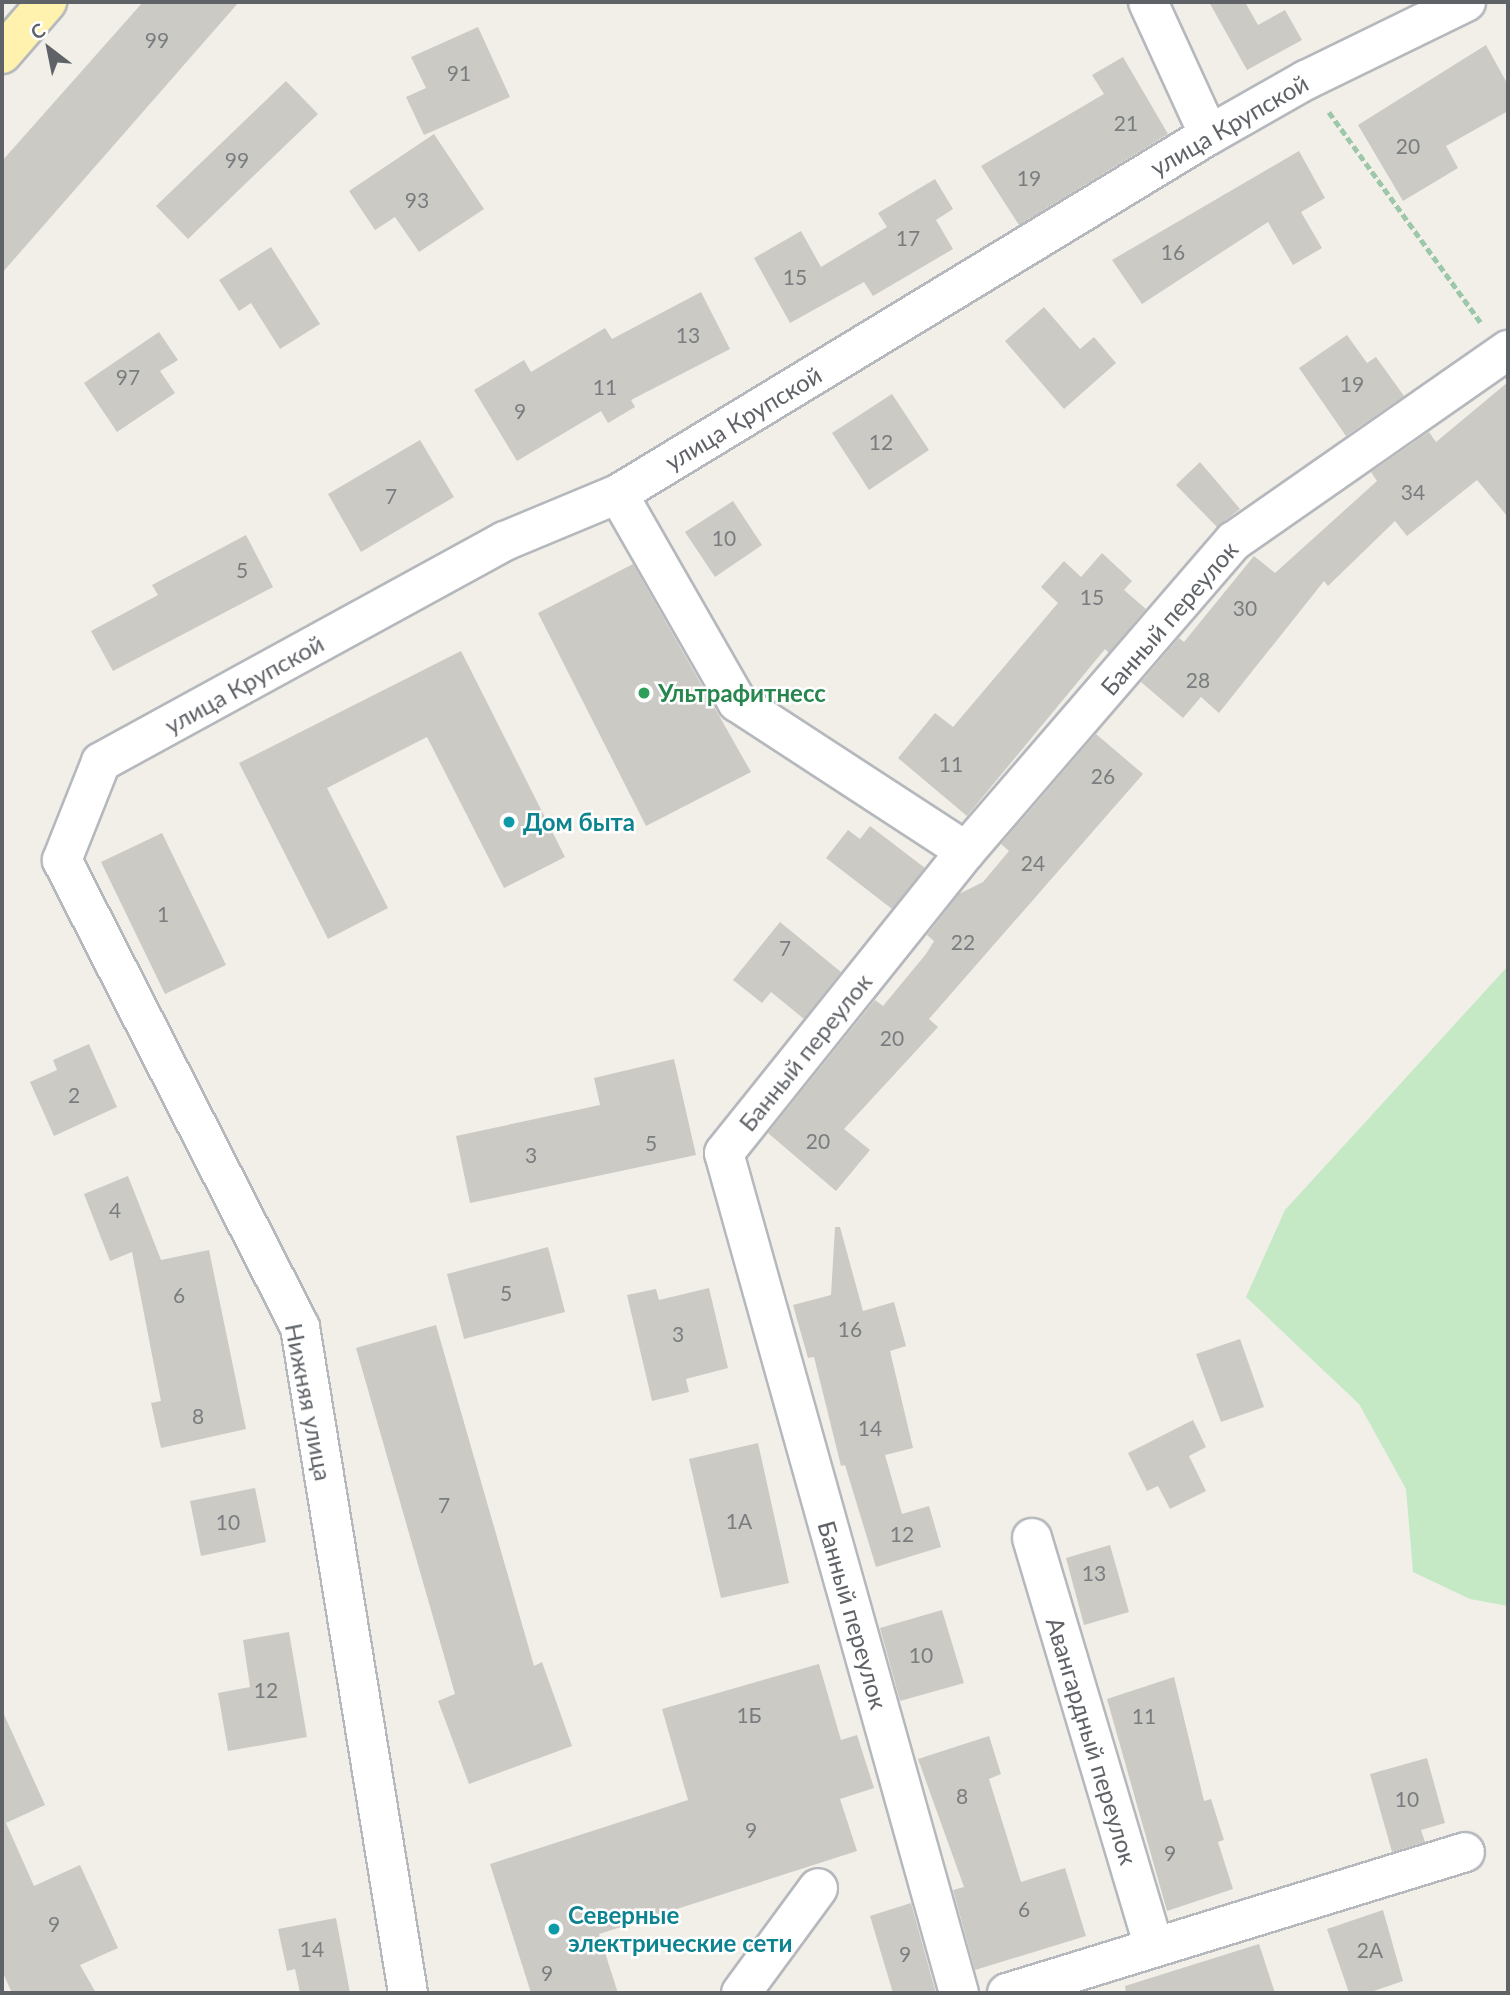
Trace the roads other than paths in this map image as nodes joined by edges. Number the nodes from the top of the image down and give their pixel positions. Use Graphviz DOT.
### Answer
graph roads {
  1 [pos="47,2"];
  2 [pos="1148,2"];
  3 [pos="1466,2"];
  4 [pos="2,54"];
  5 [pos="1209,135"];
  6 [pos="1506,351"];
  7 [pos="618,494"];
  8 [pos="966,850"];
  9 [pos="62,860"];
  10 [pos="1032,1538"];
  11 [pos="1465,1852"];
  12 [pos="818,1888"];
  13 [pos="1153,1945"];
  14 [pos="408,1993"];
  15 [pos="740,1993"];
  16 [pos="959,1993"];
  17 [pos="1007,1993"];
  1 -- 4 [label="main road"];
  2 -- 5 [label="street"];
  3 -- 5 [label="street, улица Крупской"];
  5 -- 7 [label="street, улица Крупской"];
  6 -- 8 [label="street, Банный переулок"];
  7 -- 8 [label="street"];
  7 -- 9 [label="street, улица Крупской"];
  8 -- 16 [label="street, Банный переулок"];
  9 -- 14 [label="street, Нижняя улица"];
  10 -- 13 [label="street, Авангардный переулок"];
  11 -- 13 [label="street"];
  12 -- 15 [label="street"];
  13 -- 17 [label="street"];
}
